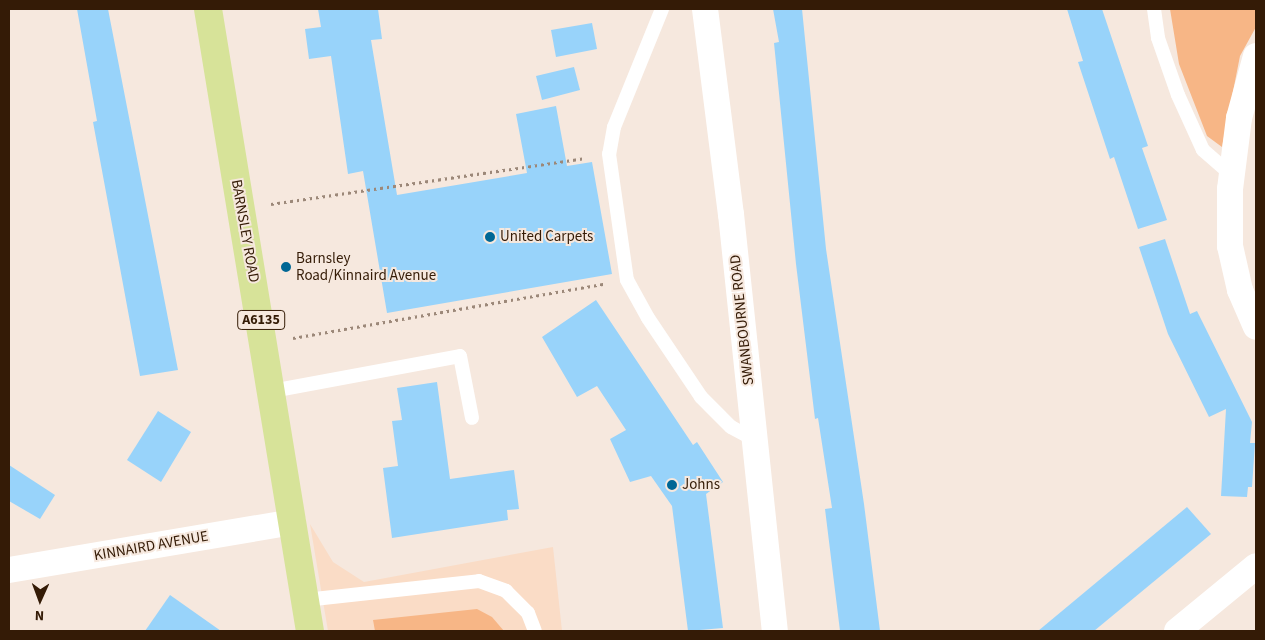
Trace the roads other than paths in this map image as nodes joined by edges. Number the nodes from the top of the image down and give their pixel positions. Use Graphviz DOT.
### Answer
graph roads {
  1 [pos="208,9"];
  2 [pos="662,9"];
  3 [pos="705,9"];
  4 [pos="1154,9"];
  5 [pos="1256,56"];
  6 [pos="1232,175"];
  7 [pos="1256,327"];
  8 [pos="272,391"];
  9 [pos="472,418"];
  10 [pos="754,440"];
  11 [pos="293,522"];
  12 [pos="1256,566"];
  13 [pos="9,570"];
  14 [pos="305,600"];
  15 [pos="310,631"];
  16 [pos="535,631"];
  17 [pos="774,631"];
  18 [pos="1177,631"];
  1 -- 8 [label="main road, BARNSLEY ROAD / A6135"];
  2 -- 10 [label="lane"];
  3 -- 10 [label="street, SWANBOURNE ROAD"];
  4 -- 6 [label="lane"];
  5 -- 6 [label="street"];
  6 -- 7 [label="street"];
  8 -- 9 [label="lane"];
  8 -- 11 [label="main road, BARNSLEY ROAD / A6135"];
  10 -- 17 [label="street, SWANBOURNE ROAD"];
  11 -- 13 [label="street, KINNAIRD AVENUE"];
  11 -- 14 [label="main road, BARNSLEY ROAD / A6135"];
  12 -- 18 [label="street"];
  14 -- 15 [label="main road, BARNSLEY ROAD / A6135"];
  14 -- 16 [label="lane"];
}
